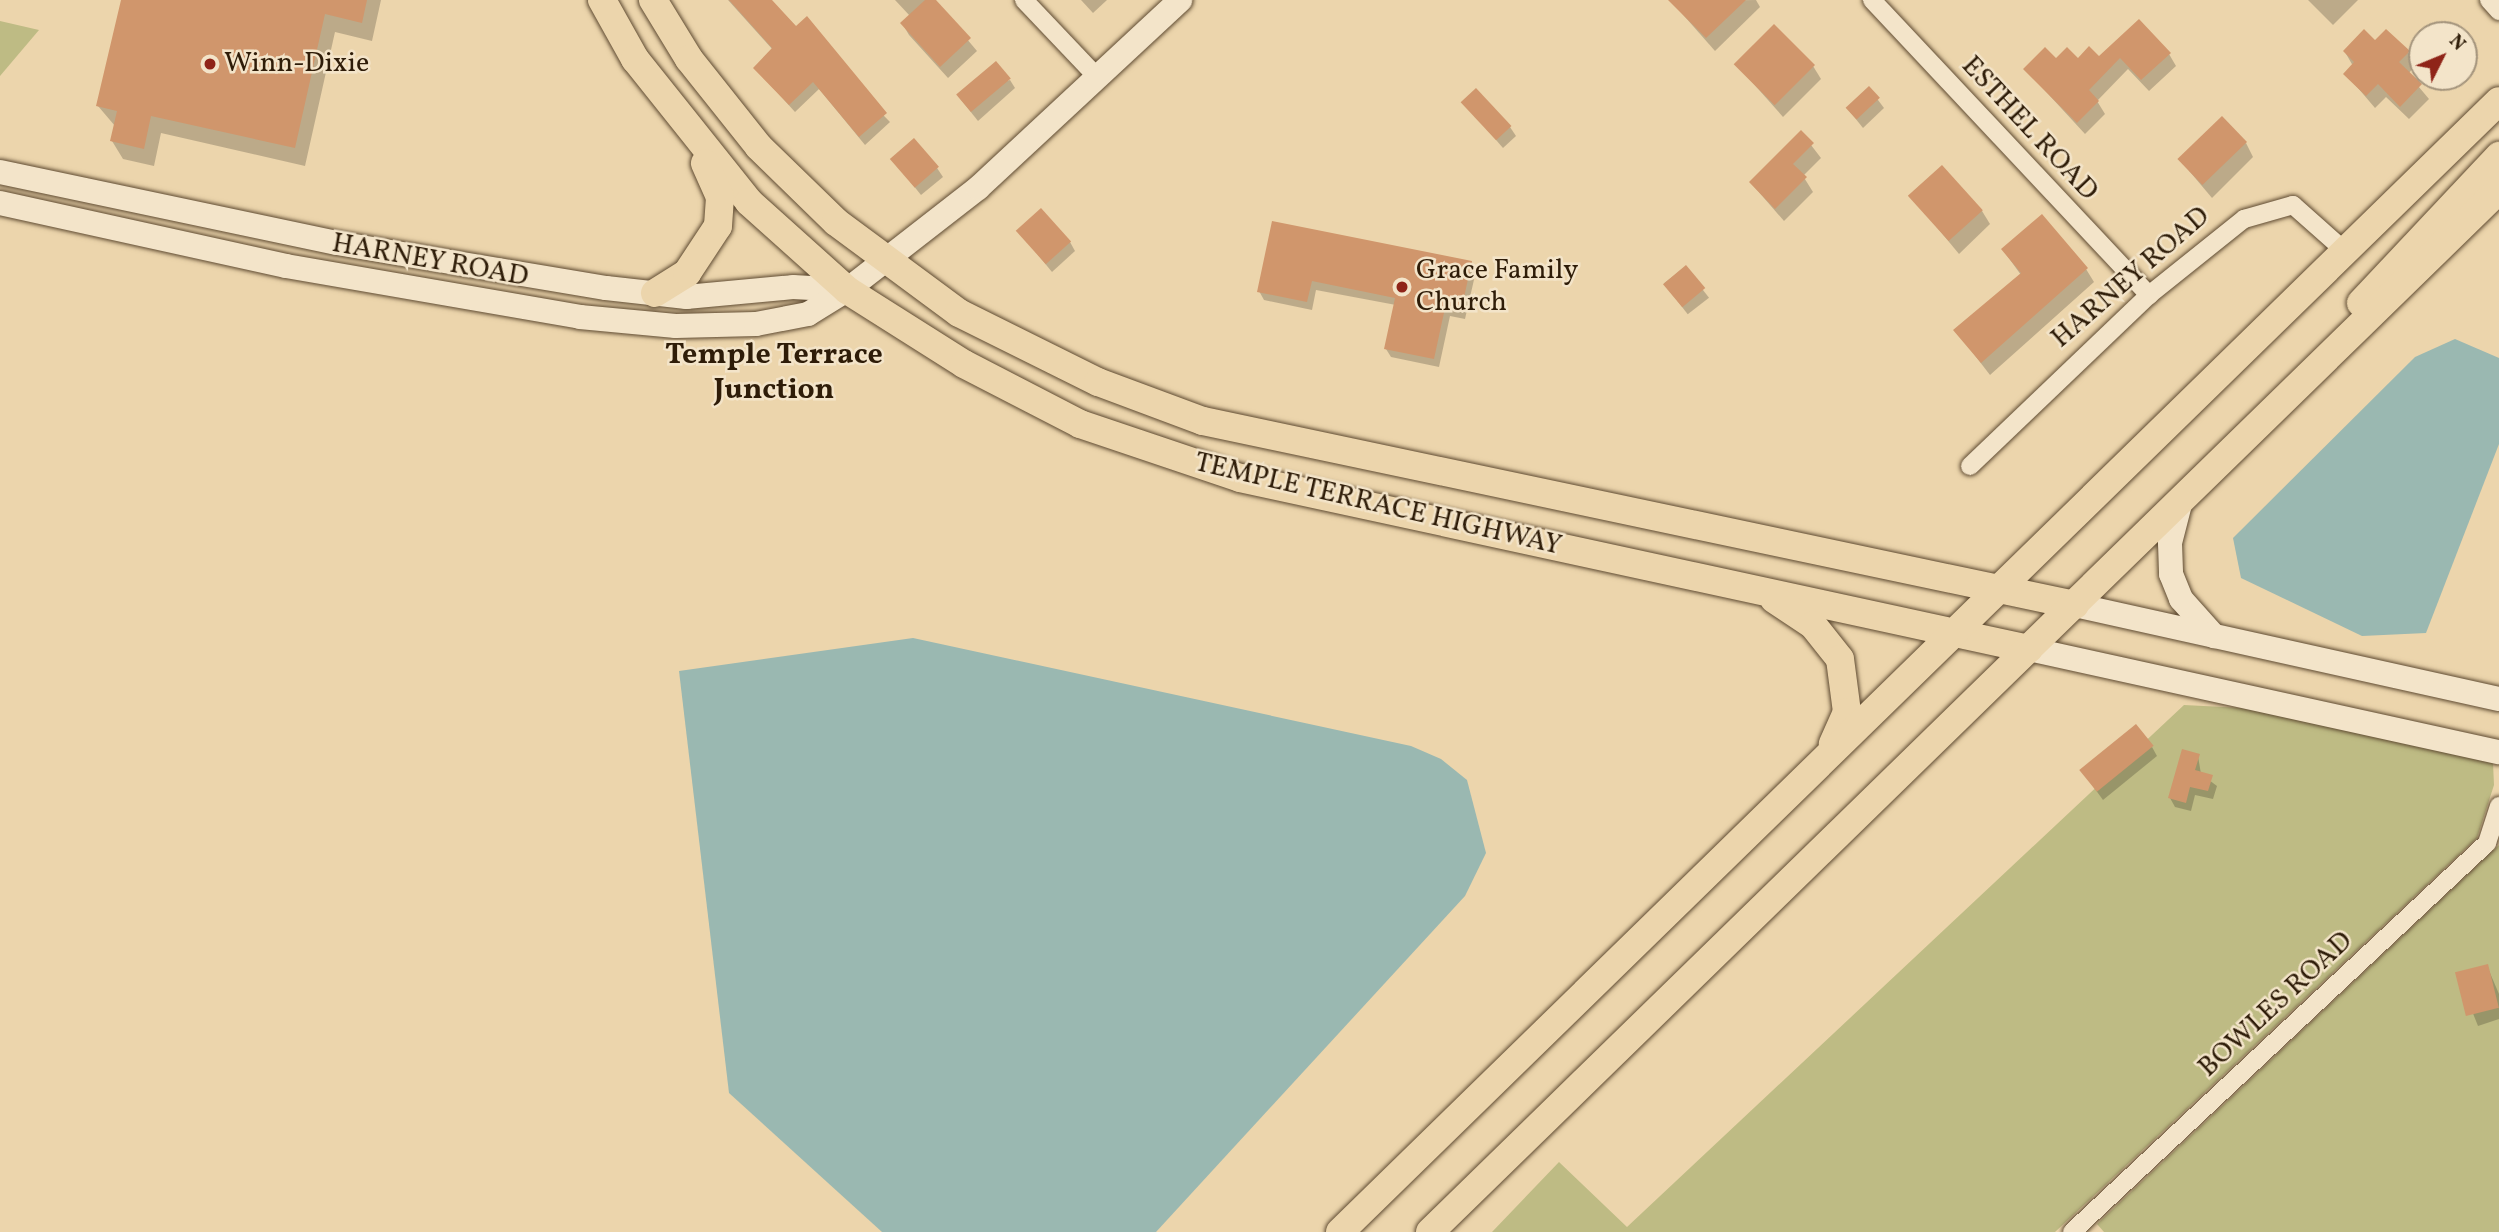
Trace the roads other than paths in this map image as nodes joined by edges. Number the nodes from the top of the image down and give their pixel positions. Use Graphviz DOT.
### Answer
graph roads {
  1 [pos="602,0"];
  2 [pos="653,0"];
  3 [pos="1024,0"];
  4 [pos="1180,0"];
  5 [pos="1872,0"];
  6 [pos="2489,0"];
  7 [pos="2499,11"];
  8 [pos="635,60"];
  9 [pos="1098,78"];
  10 [pos="2499,101"];
  11 [pos="2499,156"];
  12 [pos="0,172"];
  13 [pos="2499,190"];
  14 [pos="0,204"];
  15 [pos="2346,252"];
  16 [pos="883,260"];
  17 [pos="847,290"];
  18 [pos="655,293"];
  19 [pos="2149,295"];
  20 [pos="2281,404"];
  21 [pos="1970,466"];
  22 [pos="2180,504"];
  23 [pos="2000,589"];
  24 [pos="1759,590"];
  25 [pos="2075,605"];
  26 [pos="1956,632"];
  27 [pos="2214,636"];
  28 [pos="2029,649"];
  29 [pos="2499,699"];
  30 [pos="2499,705"];
  31 [pos="2499,752"];
  32 [pos="1829,754"];
  33 [pos="2499,806"];
  34 [pos="1340,1232"];
  35 [pos="1430,1232"];
  36 [pos="2072,1232"];
  1 -- 8 [label="main road, TEMPLE TERRACE HIGHWAY"];
  2 -- 16 [label="main road, TEMPLE TERRACE HIGHWAY"];
  3 -- 9 [label="street"];
  4 -- 9 [label="street, HARNEY ROAD"];
  5 -- 19 [label="street, ESTHEL ROAD"];
  6 -- 7 [label="street"];
  8 -- 17 [label="main road, TEMPLE TERRACE HIGHWAY"];
  8 -- 18 [label="main road"];
  9 -- 16 [label="street, HARNEY ROAD"];
  10 -- 15 [label="main road"];
  11 -- 20 [label="main road"];
  12 -- 18 [label="street, HARNEY ROAD"];
  13 -- 20 [label="main road"];
  14 -- 17 [label="street, HARNEY ROAD"];
  15 -- 19 [label="street, HARNEY ROAD"];
  15 -- 23 [label="main road"];
  16 -- 17 [label="street, HARNEY ROAD"];
  16 -- 23 [label="main road, TEMPLE TERRACE HIGHWAY"];
  17 -- 18 [label="street, HARNEY ROAD"];
  17 -- 24 [label="main road, TEMPLE TERRACE HIGHWAY"];
  19 -- 21 [label="street, HARNEY ROAD"];
  20 -- 22 [label="main road"];
  22 -- 25 [label="main road"];
  22 -- 27 [label="street"];
  23 -- 25 [label="main road, TEMPLE TERRACE HIGHWAY"];
  23 -- 26 [label="main road"];
  24 -- 26 [label="main road, TEMPLE TERRACE HIGHWAY"];
  24 -- 32 [label="main road"];
  25 -- 27 [label="street"];
  25 -- 28 [label="main road"];
  26 -- 28 [label="main road, TEMPLE TERRACE HIGHWAY"];
  26 -- 32 [label="main road"];
  27 -- 29 [label="street"];
  28 -- 31 [label="street"];
  28 -- 35 [label="main road"];
  29 -- 30 [label="street"];
  32 -- 34 [label="main road"];
  33 -- 36 [label="street, BOWLES ROAD"];
}
